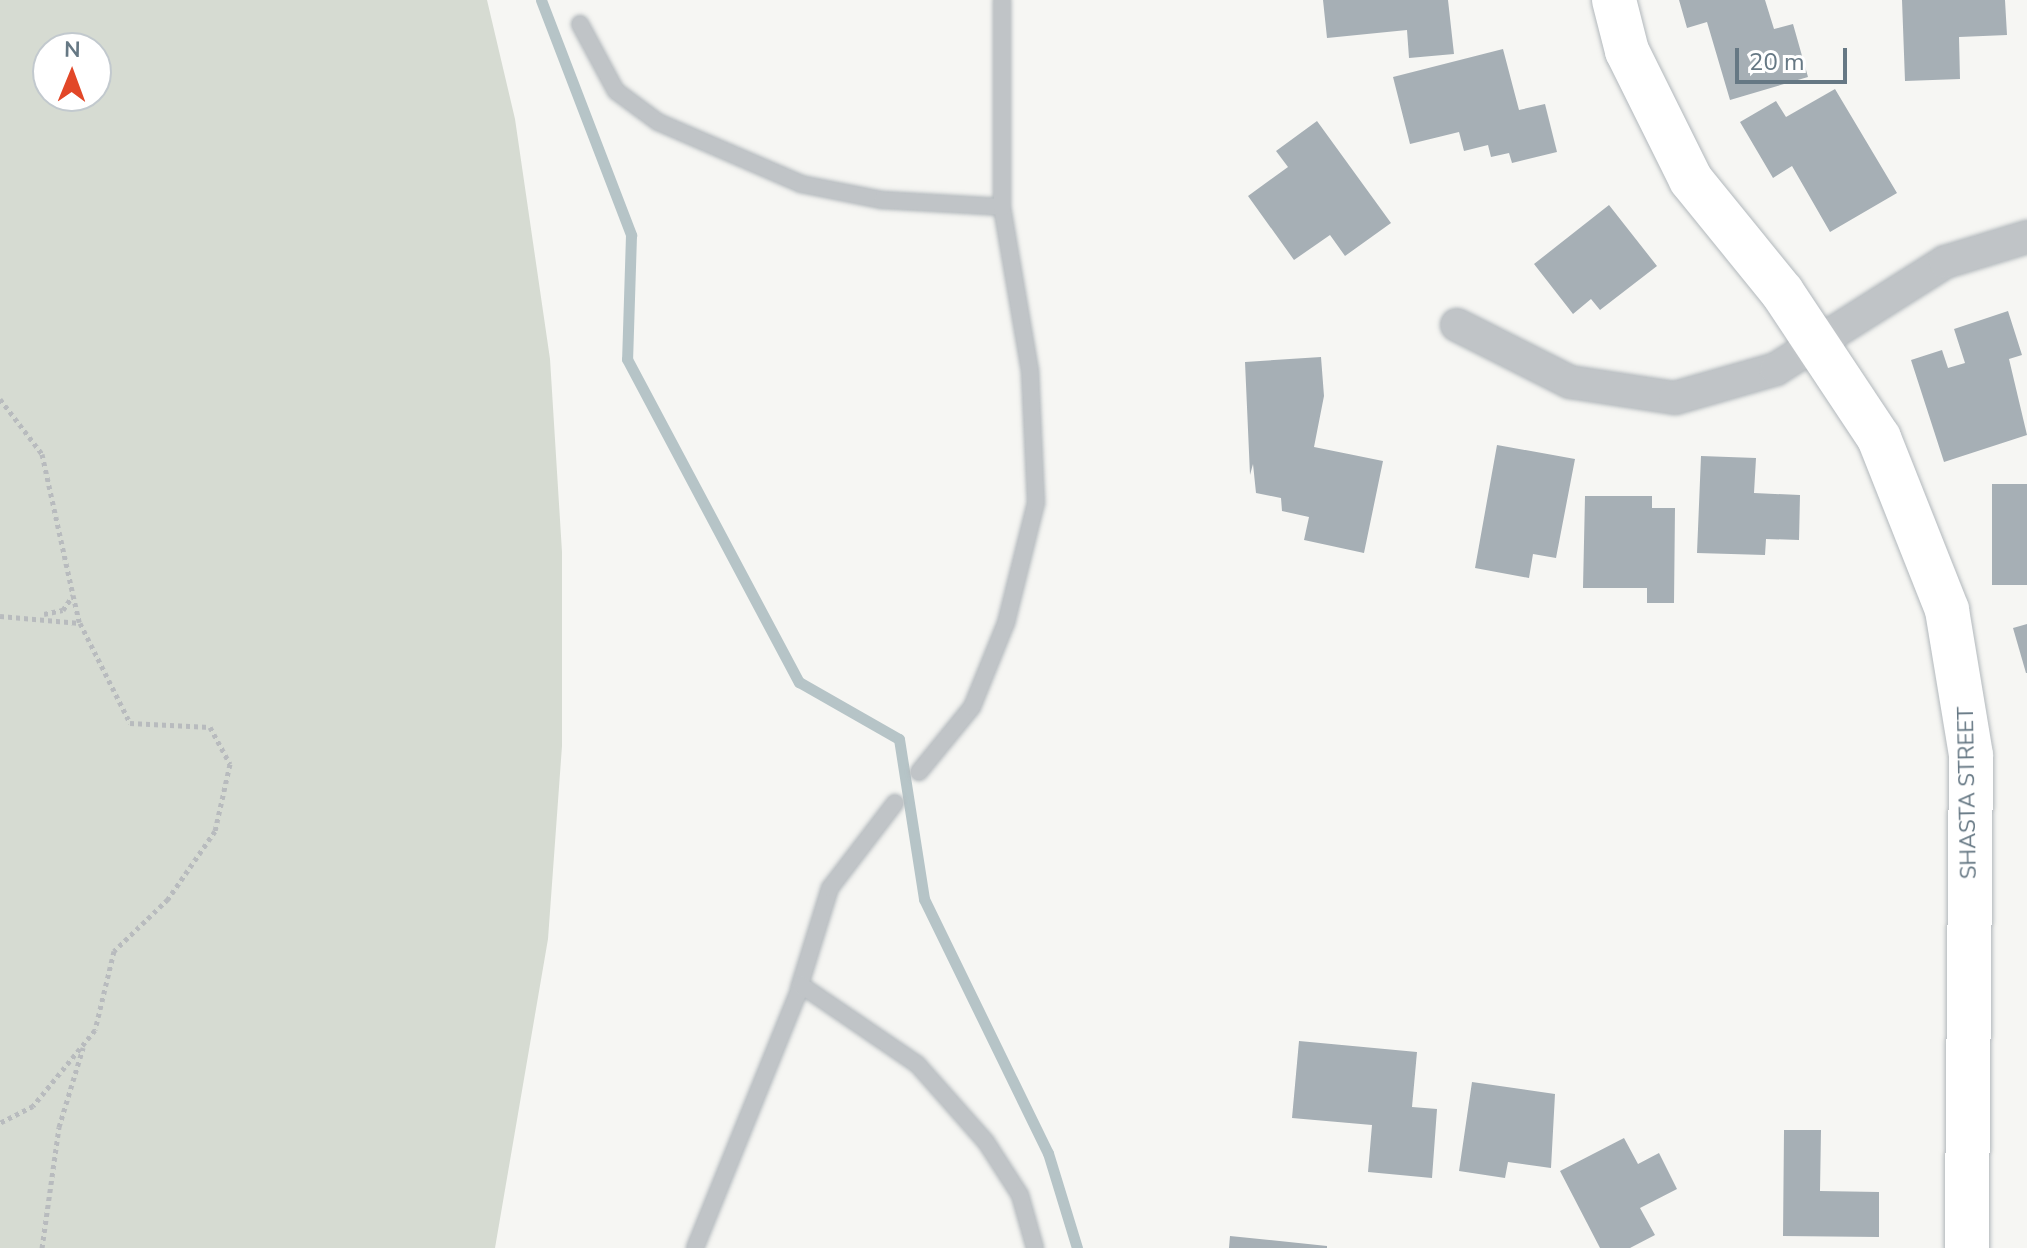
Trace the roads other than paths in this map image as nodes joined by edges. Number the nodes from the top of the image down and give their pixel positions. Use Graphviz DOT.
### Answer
graph roads {
  1 [pos="1002,0"];
  2 [pos="1614,0"];
  3 [pos="580,24"];
  4 [pos="1002,207"];
  5 [pos="2027,237"];
  6 [pos="1457,325"];
  7 [pos="1817,342"];
  8 [pos="919,772"];
  9 [pos="895,803"];
  10 [pos="799,988"];
  11 [pos="695,1248"];
  12 [pos="1035,1248"];
  13 [pos="1967,1248"];
  1 -- 4 [label="lane"];
  2 -- 7 [label="street, SHASTA STREET"];
  3 -- 4 [label="lane"];
  4 -- 8 [label="lane"];
  5 -- 7 [label="street"];
  6 -- 7 [label="street"];
  7 -- 13 [label="street, SHASTA STREET"];
  9 -- 10 [label="lane"];
  10 -- 11 [label="lane"];
  10 -- 12 [label="lane"];
}
